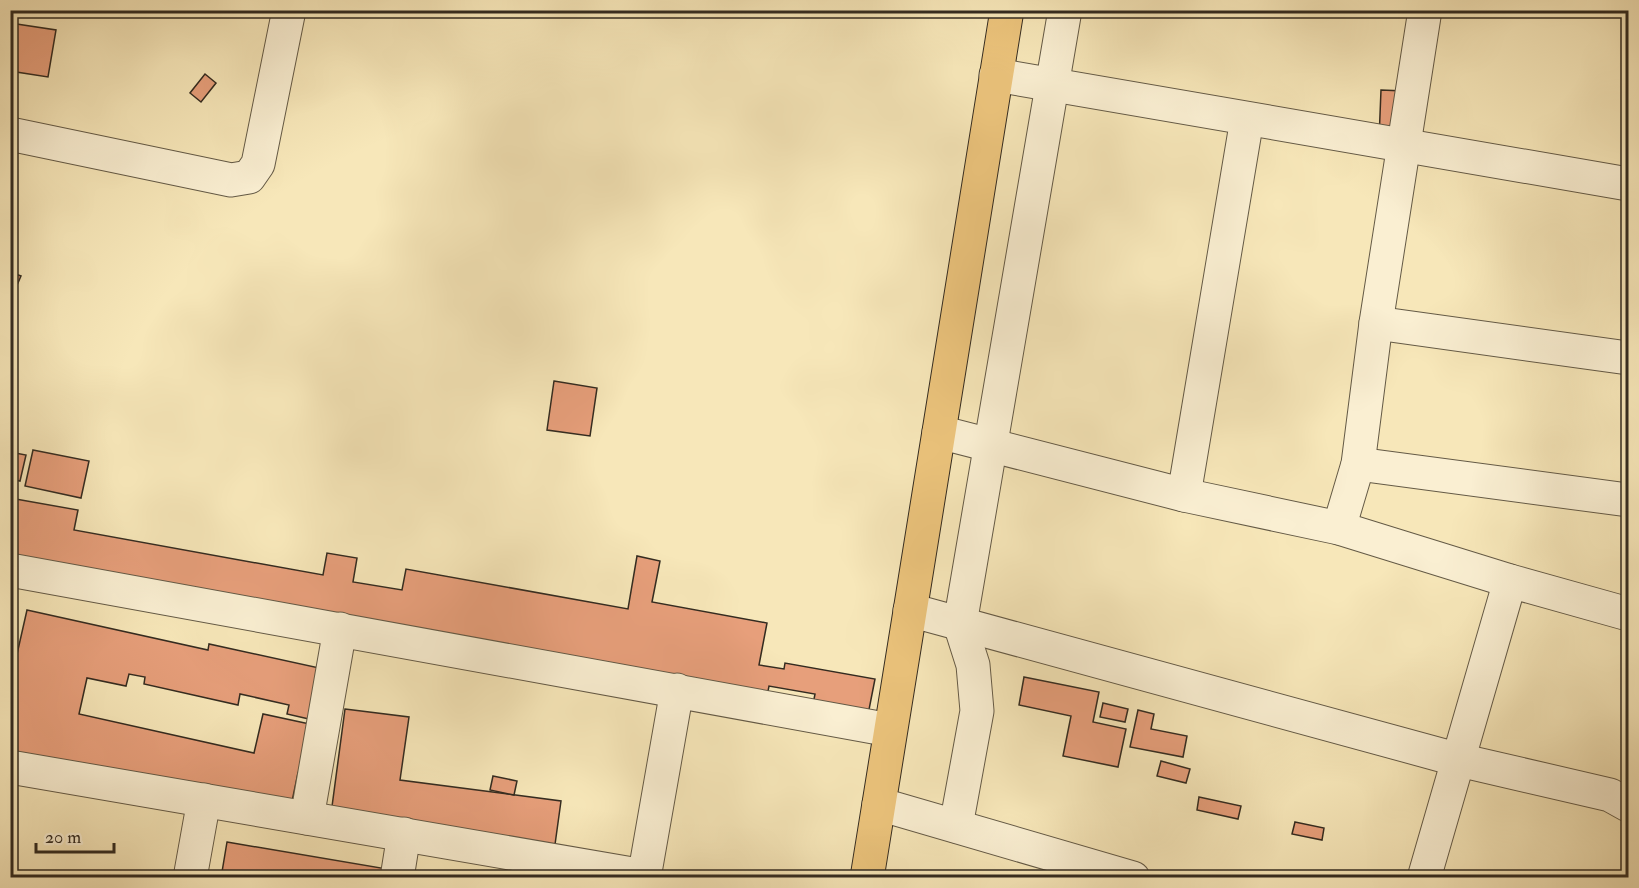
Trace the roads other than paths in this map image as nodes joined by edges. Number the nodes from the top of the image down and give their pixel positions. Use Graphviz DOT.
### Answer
graph roads {
  1 [pos="289,10"];
  2 [pos="1007,10"];
  3 [pos="1065,10"];
  4 [pos="1425,10"];
  5 [pos="996,75"];
  6 [pos="1051,85"];
  7 [pos="1247,119"];
  8 [pos="10,134"];
  9 [pos="1404,146"];
  10 [pos="1629,184"];
  11 [pos="1376,323"];
  12 [pos="1629,358"];
  13 [pos="939,432"];
  14 [pos="990,445"];
  15 [pos="1358,464"];
  16 [pos="1184,495"];
  17 [pos="1629,500"];
  18 [pos="1338,528"];
  19 [pos="10,570"];
  20 [pos="1510,581"];
  21 [pos="910,610"];
  22 [pos="1629,614"];
  23 [pos="960,624"];
  24 [pos="340,629"];
  25 [pos="677,690"];
  26 [pos="890,730"];
  27 [pos="1459,760"];
  28 [pos="10,766"];
  29 [pos="204,800"];
  30 [pos="879,804"];
  31 [pos="1629,805"];
  32 [pos="307,818"];
  33 [pos="956,826"];
  34 [pos="404,834"];
  35 [pos="1051,866"];
  36 [pos="644,877"];
  37 [pos="190,878"];
  38 [pos="397,878"];
  39 [pos="867,878"];
  40 [pos="1133,878"];
  41 [pos="1424,878"];
  1 -- 8 [label="street"];
  2 -- 5 [label="main road"];
  3 -- 6 [label="street"];
  4 -- 9 [label="street"];
  5 -- 6 [label="street"];
  5 -- 13 [label="main road"];
  6 -- 7 [label="street"];
  6 -- 14 [label="street"];
  7 -- 9 [label="street"];
  7 -- 16 [label="street"];
  9 -- 10 [label="street"];
  9 -- 11 [label="street"];
  11 -- 12 [label="street"];
  11 -- 15 [label="street"];
  13 -- 14 [label="street"];
  13 -- 21 [label="main road"];
  14 -- 16 [label="street"];
  14 -- 23 [label="street"];
  15 -- 17 [label="street"];
  15 -- 18 [label="street"];
  16 -- 18 [label="street"];
  18 -- 20 [label="street"];
  19 -- 24 [label="street"];
  20 -- 22 [label="street"];
  20 -- 27 [label="street"];
  21 -- 23 [label="street"];
  21 -- 26 [label="main road"];
  23 -- 27 [label="street"];
  23 -- 33 [label="street"];
  24 -- 25 [label="street"];
  24 -- 32 [label="street"];
  25 -- 26 [label="street"];
  25 -- 36 [label="street"];
  26 -- 30 [label="main road"];
  27 -- 31 [label="street"];
  27 -- 41 [label="street"];
  28 -- 29 [label="street"];
  29 -- 32 [label="street"];
  29 -- 37 [label="street"];
  30 -- 33 [label="street"];
  30 -- 39 [label="main road"];
  32 -- 34 [label="street"];
  33 -- 35 [label="street"];
  34 -- 36 [label="street"];
  34 -- 38 [label="street"];
  35 -- 40 [label="street"];
}
